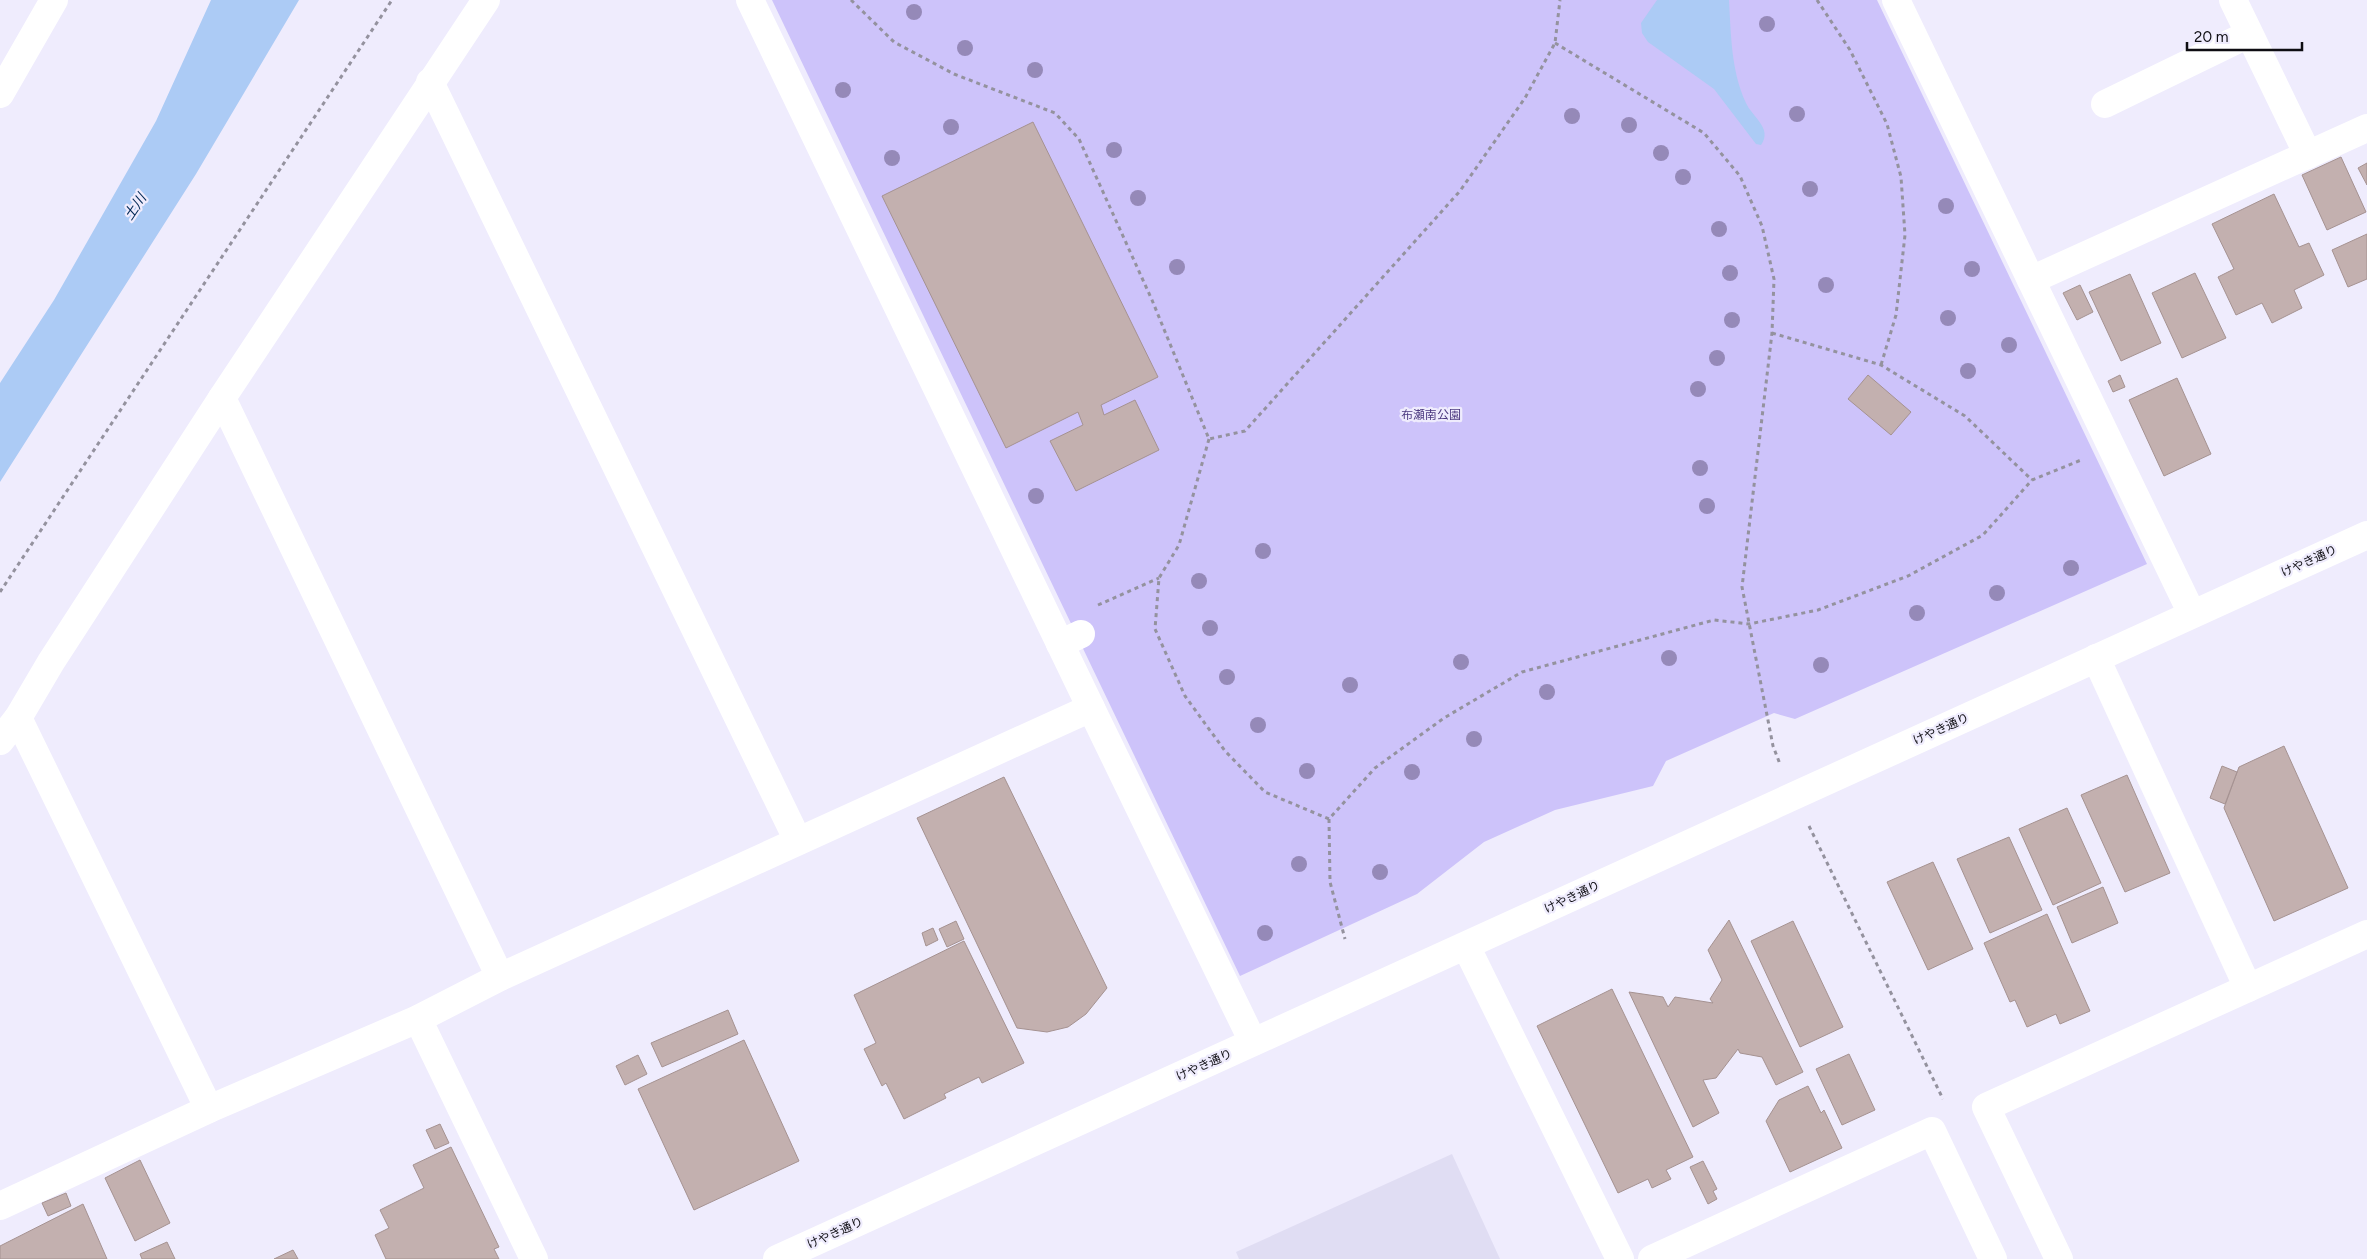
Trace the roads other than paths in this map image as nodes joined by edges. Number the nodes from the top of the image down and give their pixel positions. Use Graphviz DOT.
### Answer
graph roads {
  1 [pos="54,0"];
  2 [pos="486,0"];
  3 [pos="750,0"];
  4 [pos="1896,0"];
  5 [pos="2233,0"];
  6 [pos="2250,34"];
  7 [pos="430,82"];
  8 [pos="0,94"];
  9 [pos="2106,104"];
  10 [pos="2367,128"];
  11 [pos="2308,154"];
  12 [pos="2031,280"];
  13 [pos="222,398"];
  14 [pos="2367,535"];
  15 [pos="2192,614"];
  16 [pos="2096,658"];
  17 [pos="1091,708"];
  18 [pos="18,718"];
  19 [pos="0,741"];
  20 [pos="798,841"];
  21 [pos="2367,934"];
  22 [pos="1466,946"];
  23 [pos="500,977"];
  24 [pos="2248,988"];
  25 [pos="418,1019"];
  26 [pos="1253,1042"];
  27 [pos="209,1109"];
  28 [pos="0,1206"];
  29 [pos="534,1259"];
  30 [pos="777,1259"];
  31 [pos="1620,1259"];
  32 [pos="1652,1259"];
  33 [pos="1993,1259"];
  34 [pos="2059,1259"];
  1 -- 8 [label="street"];
  2 -- 7 [label="street"];
  3 -- 17 [label="street"];
  4 -- 12 [label="street"];
  5 -- 6 [label="street"];
  6 -- 9 [label="street"];
  6 -- 11 [label="street"];
  7 -- 13 [label="street"];
  7 -- 20 [label="street"];
  10 -- 11 [label="street"];
  11 -- 12 [label="street"];
  12 -- 15 [label="street"];
  13 -- 18 [label="street"];
  13 -- 23 [label="street"];
  14 -- 15 [label="street, けやき通り"];
  15 -- 16 [label="street, けやき通り"];
  16 -- 22 [label="street, けやき通り"];
  16 -- 24 [label="street"];
  17 -- 20 [label="street"];
  17 -- 26 [label="street"];
  18 -- 19 [label="street"];
  18 -- 27 [label="street"];
  20 -- 23 [label="street"];
  21 -- 24 [label="street"];
  22 -- 26 [label="street, けやき通り"];
  22 -- 31 [label="street"];
  23 -- 25 [label="street"];
  24 -- 34 [label="street"];
  25 -- 27 [label="street"];
  25 -- 29 [label="street"];
  26 -- 30 [label="street, けやき通り"];
  27 -- 28 [label="street"];
  32 -- 33 [label="street"];
}
